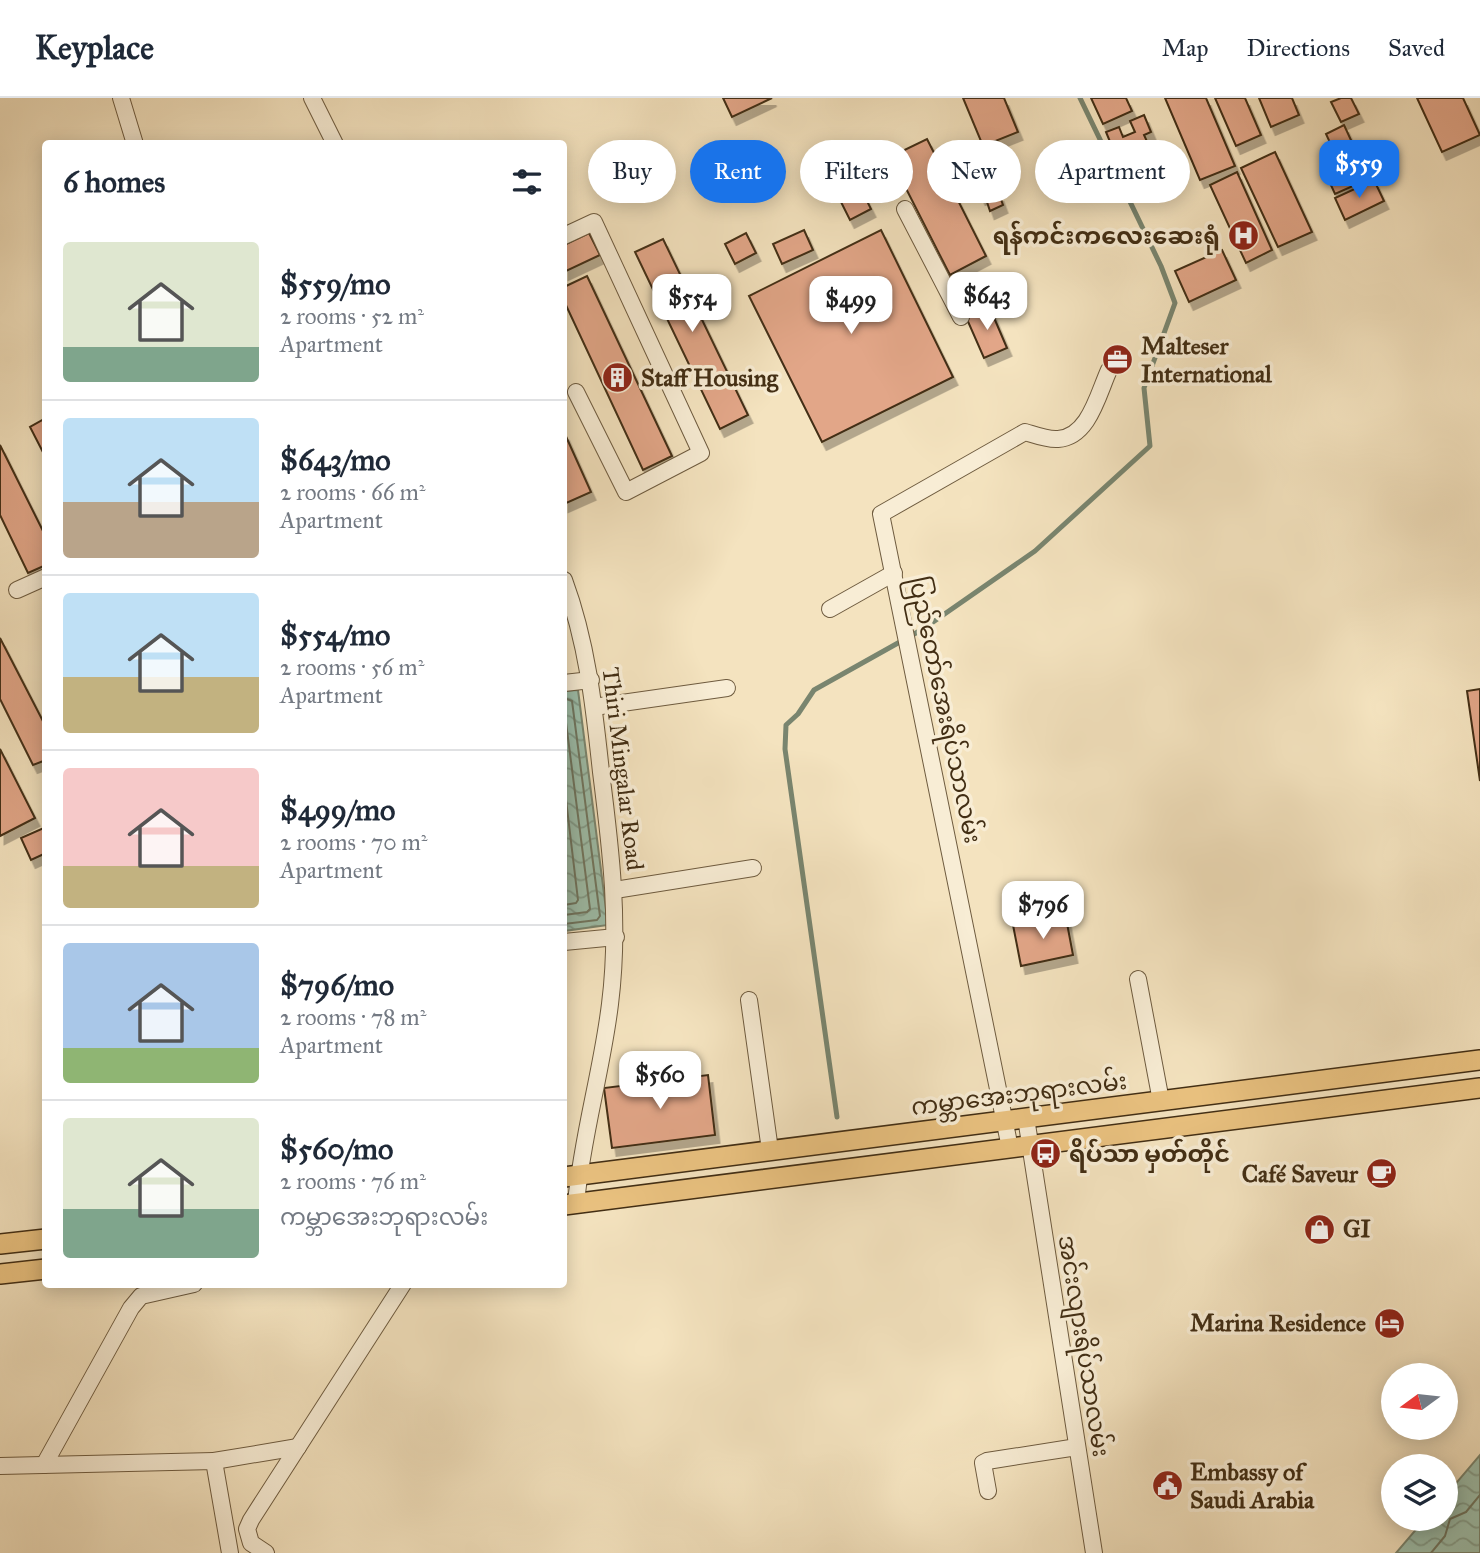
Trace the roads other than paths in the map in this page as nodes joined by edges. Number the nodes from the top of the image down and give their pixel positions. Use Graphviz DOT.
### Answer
graph roads {
  1 [pos="121,98"];
  2 [pos="312,98"];
  3 [pos="134,140"];
  4 [pos="333,140"];
  5 [pos="905,209"];
  6 [pos="567,235"];
  7 [pos="961,317"];
  8 [pos="1109,370"];
  9 [pos="576,392"];
  10 [pos="894,573"];
  11 [pos="42,578"];
  12 [pos="567,588"];
  13 [pos="17,590"];
  14 [pos="830,609"];
  15 [pos="591,680"];
  16 [pos="567,683"];
  17 [pos="727,688"];
  18 [pos="594,707"];
  19 [pos="753,868"];
  20 [pos="615,890"];
  21 [pos="616,937"];
  22 [pos="567,942"];
  23 [pos="1138,979"];
  24 [pos="749,1000"];
  25 [pos="1480,1060"];
  26 [pos="1480,1088"];
  27 [pos="1246,1091"];
  28 [pos="1161,1101"];
  29 [pos="1250,1116"];
  30 [pos="1026,1118"];
  31 [pos="1005,1121"];
  32 [pos="1020,1147"];
  33 [pos="770,1150"];
  34 [pos="571,1176"];
  35 [pos="570,1204"];
  36 [pos="42,1239"];
  37 [pos="0,1244"];
  38 [pos="42,1269"];
  39 [pos="0,1274"];
  40 [pos="176,1288"];
  41 [pos="400,1288"];
  42 [pos="298,1447"];
  43 [pos="1077,1447"];
  44 [pos="214,1461"];
  45 [pos="44,1465"];
  46 [pos="0,1466"];
  47 [pos="988,1491"];
  48 [pos="230,1553"];
  49 [pos="265,1553"];
  50 [pos="1094,1553"];
  1 -- 3 [label="street"];
  2 -- 4 [label="street"];
  5 -- 7 [label="street"];
  6 -- 9 [label="street"];
  8 -- 10 [label="street, ပြည်တော်အေးရိပ်သာလမ်း"];
  10 -- 14 [label="street"];
  10 -- 31 [label="street, ပြည်တော်အေးရိပ်သာလမ်း"];
  11 -- 13 [label="street"];
  12 -- 15 [label="street, Thiri Mingalar Road"];
  15 -- 16 [label="street"];
  15 -- 18 [label="street, Thiri Mingalar Road"];
  17 -- 18 [label="street"];
  18 -- 20 [label="street, Thiri Mingalar Road"];
  19 -- 20 [label="street"];
  20 -- 21 [label="street, Thiri Mingalar Road"];
  21 -- 22 [label="street"];
  21 -- 34 [label="street, Thiri Mingalar Road"];
  23 -- 28 [label="street"];
  24 -- 33 [label="street"];
  25 -- 27 [label="main road, ကမ္ဘာအေးဘုရားလမ်း"];
  26 -- 29 [label="main road"];
  27 -- 28 [label="main road, ကမ္ဘာအေးဘုရားလမ်း"];
  27 -- 29 [label="main road"];
  28 -- 30 [label="main road, ကမ္ဘာအေးဘုရားလမ်း"];
  29 -- 32 [label="main road"];
  30 -- 31 [label="main road, ကမ္ဘာအေးဘုရားလမ်း"];
  30 -- 32 [label="street"];
  31 -- 32 [label="street, ပြည်တော်အေးရိပ်သာလမ်း"];
  31 -- 33 [label="main road, ကမ္ဘာအေးဘုရားလမ်း"];
  32 -- 35 [label="main road"];
  32 -- 43 [label="street, အင်းလျားရိပ်သာလမ်း"];
  33 -- 34 [label="main road, ကမ္ဘာအေးဘုရားလမ်း"];
  34 -- 35 [label="street, Thiri Mingalar Road"];
  36 -- 37 [label="main road"];
  38 -- 39 [label="main road"];
  40 -- 45 [label="street"];
  41 -- 42 [label="street"];
  42 -- 44 [label="street"];
  42 -- 49 [label="street"];
  43 -- 47 [label="street"];
  43 -- 50 [label="street, အင်းလျားရိပ်သာလမ်း"];
  44 -- 45 [label="street"];
  44 -- 48 [label="street"];
  45 -- 46 [label="street"];
}
